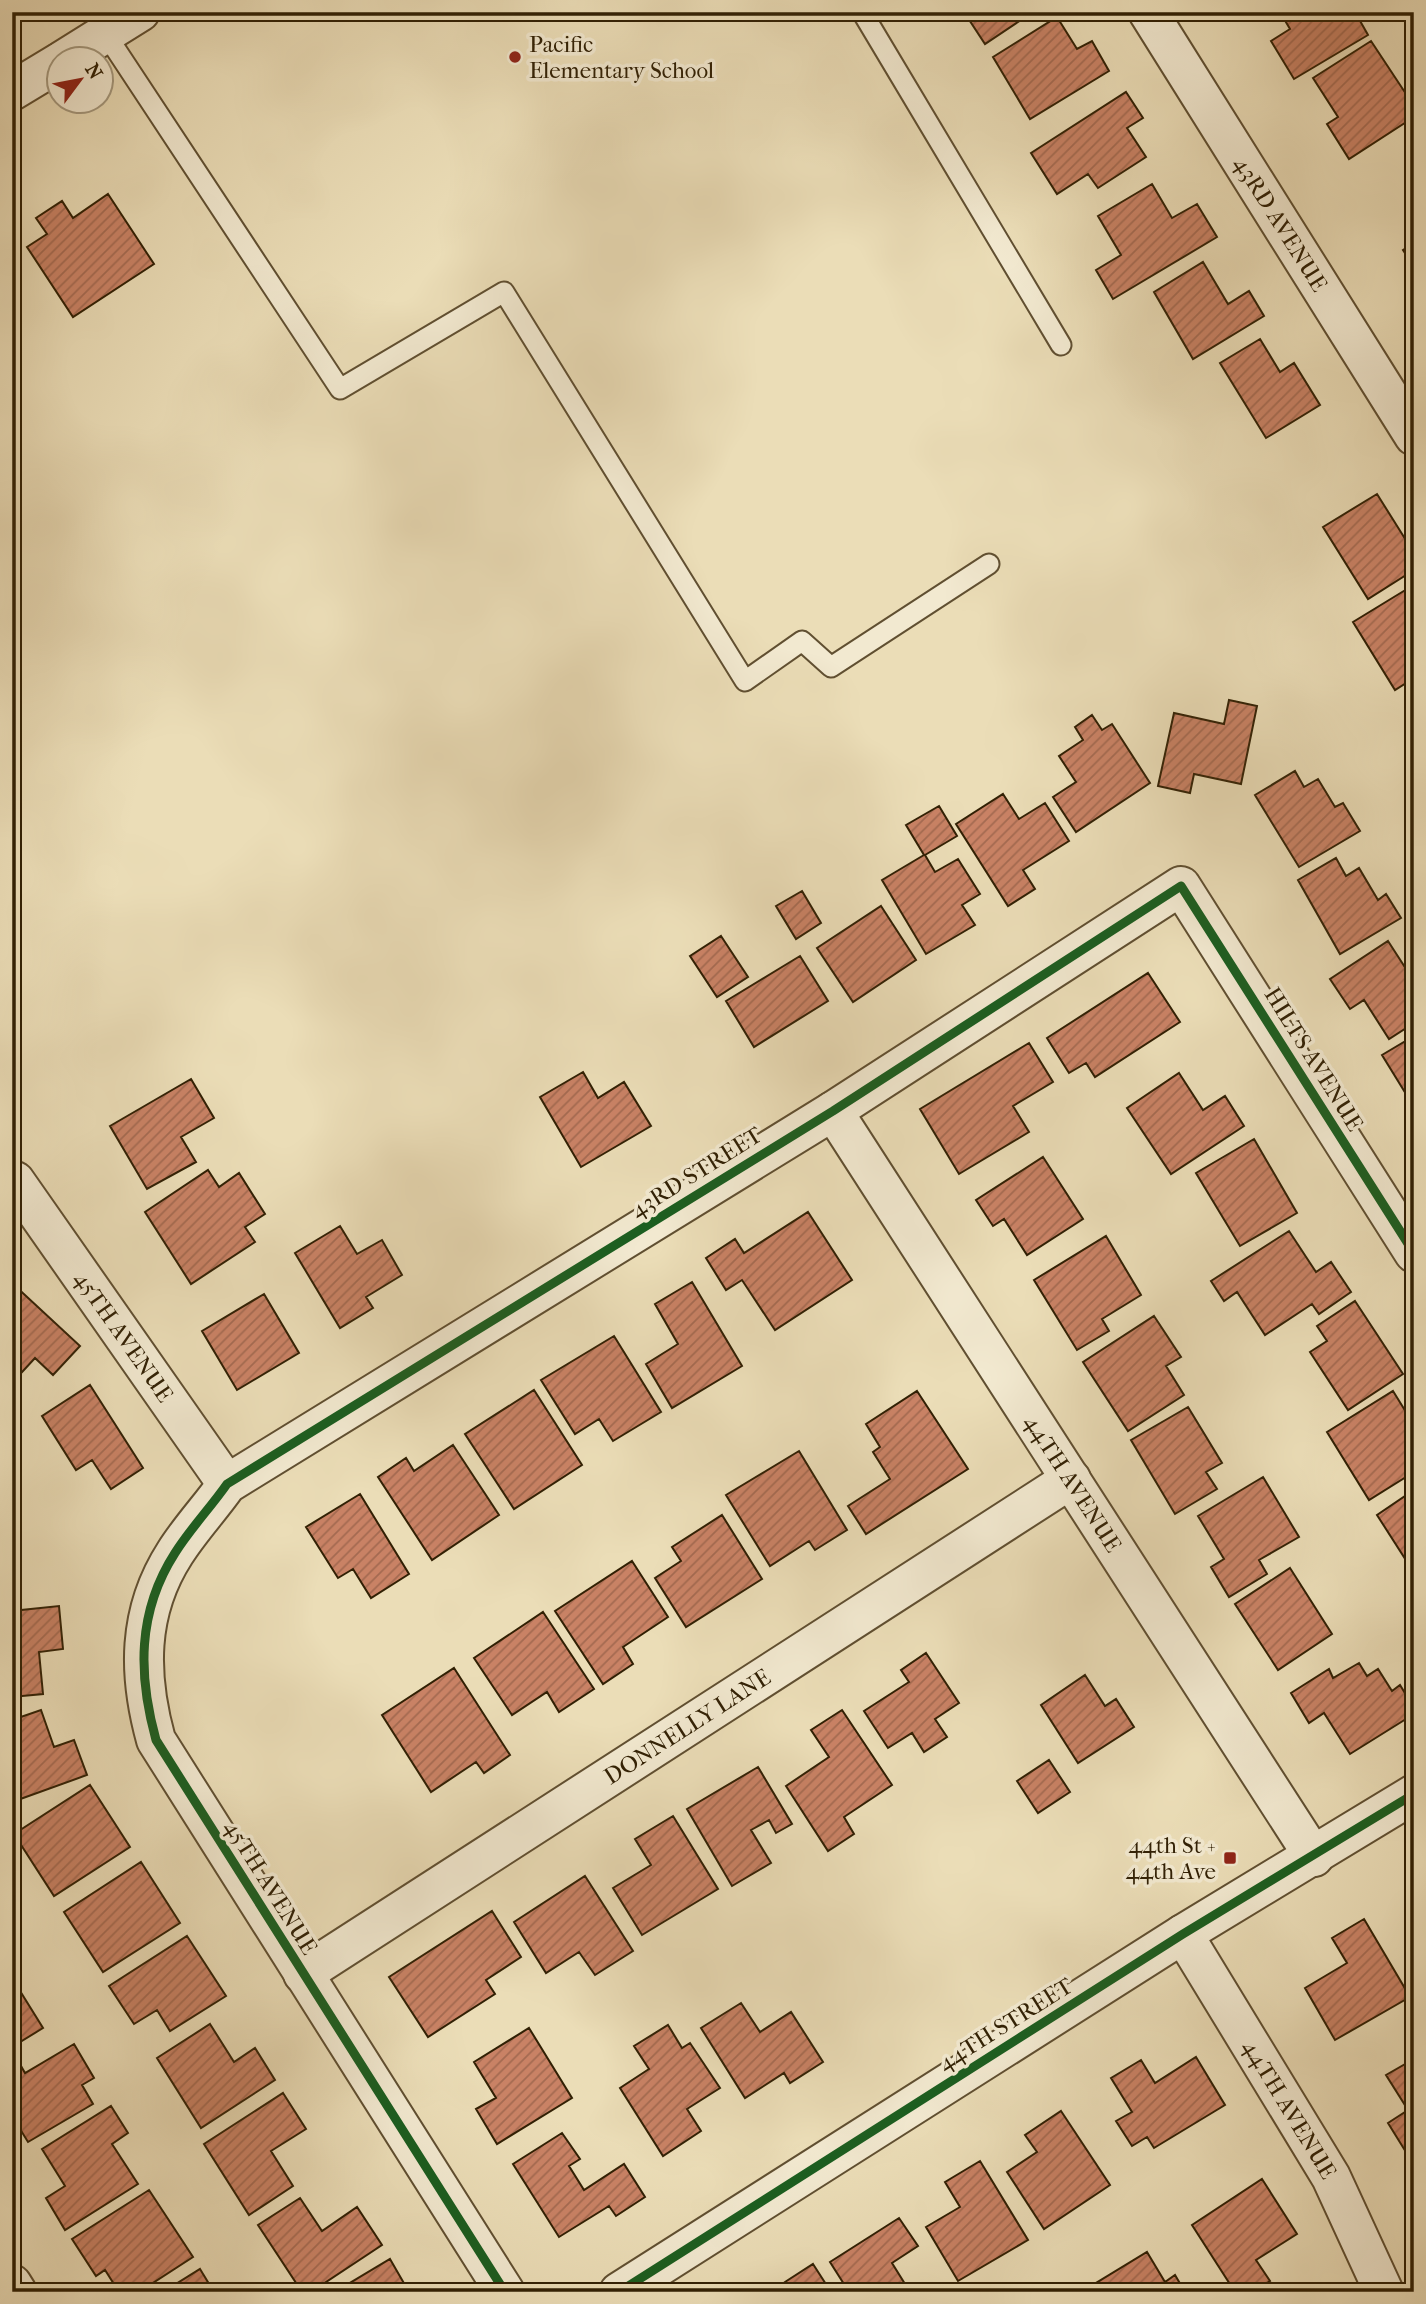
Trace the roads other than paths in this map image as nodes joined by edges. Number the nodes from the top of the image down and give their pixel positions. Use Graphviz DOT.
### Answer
graph roads {
  1 [pos="140,12"];
  2 [pos="862,12"];
  3 [pos="1148,12"];
  4 [pos="105,33"];
  5 [pos="85,46"];
  6 [pos="46,70"];
  7 [pos="12,91"];
  8 [pos="1061,345"];
  9 [pos="1414,436"];
  10 [pos="989,564"];
  11 [pos="1181,886"];
  12 [pos="833,1111"];
  13 [pos="14,1183"];
  14 [pos="1414,1254"];
  15 [pos="1071,1479"];
  16 [pos="227,1484"];
  17 [pos="1414,1794"];
  18 [pos="1314,1857"];
  19 [pos="1183,1934"];
  20 [pos="303,1974"];
  21 [pos="12,2284"];
  22 [pos="17,2292"];
  23 [pos="505,2292"];
  24 [pos="619,2292"];
  25 [pos="1384,2292"];
  1 -- 4 [label="street"];
  2 -- 8 [label="lane"];
  3 -- 9 [label="street, 43RD AVENUE"];
  4 -- 5 [label="street"];
  4 -- 10 [label="lane"];
  6 -- 7 [label="street"];
  11 -- 12 [label="street, 43RD STREET"];
  11 -- 14 [label="street, HILTS AVENUE"];
  12 -- 15 [label="street, 44TH AVENUE"];
  12 -- 16 [label="street, 43RD STREET"];
  13 -- 16 [label="street, 45TH AVENUE"];
  15 -- 18 [label="street, 44TH AVENUE"];
  15 -- 20 [label="street, DONNELLY LANE"];
  16 -- 20 [label="street, 45TH AVENUE"];
  17 -- 18 [label="street, 44TH STREET"];
  18 -- 19 [label="street, 44TH STREET"];
  19 -- 24 [label="street, 44TH STREET"];
  19 -- 25 [label="street, 44TH AVENUE"];
  20 -- 23 [label="street, 45TH AVENUE"];
  21 -- 22 [label="street"];
}
